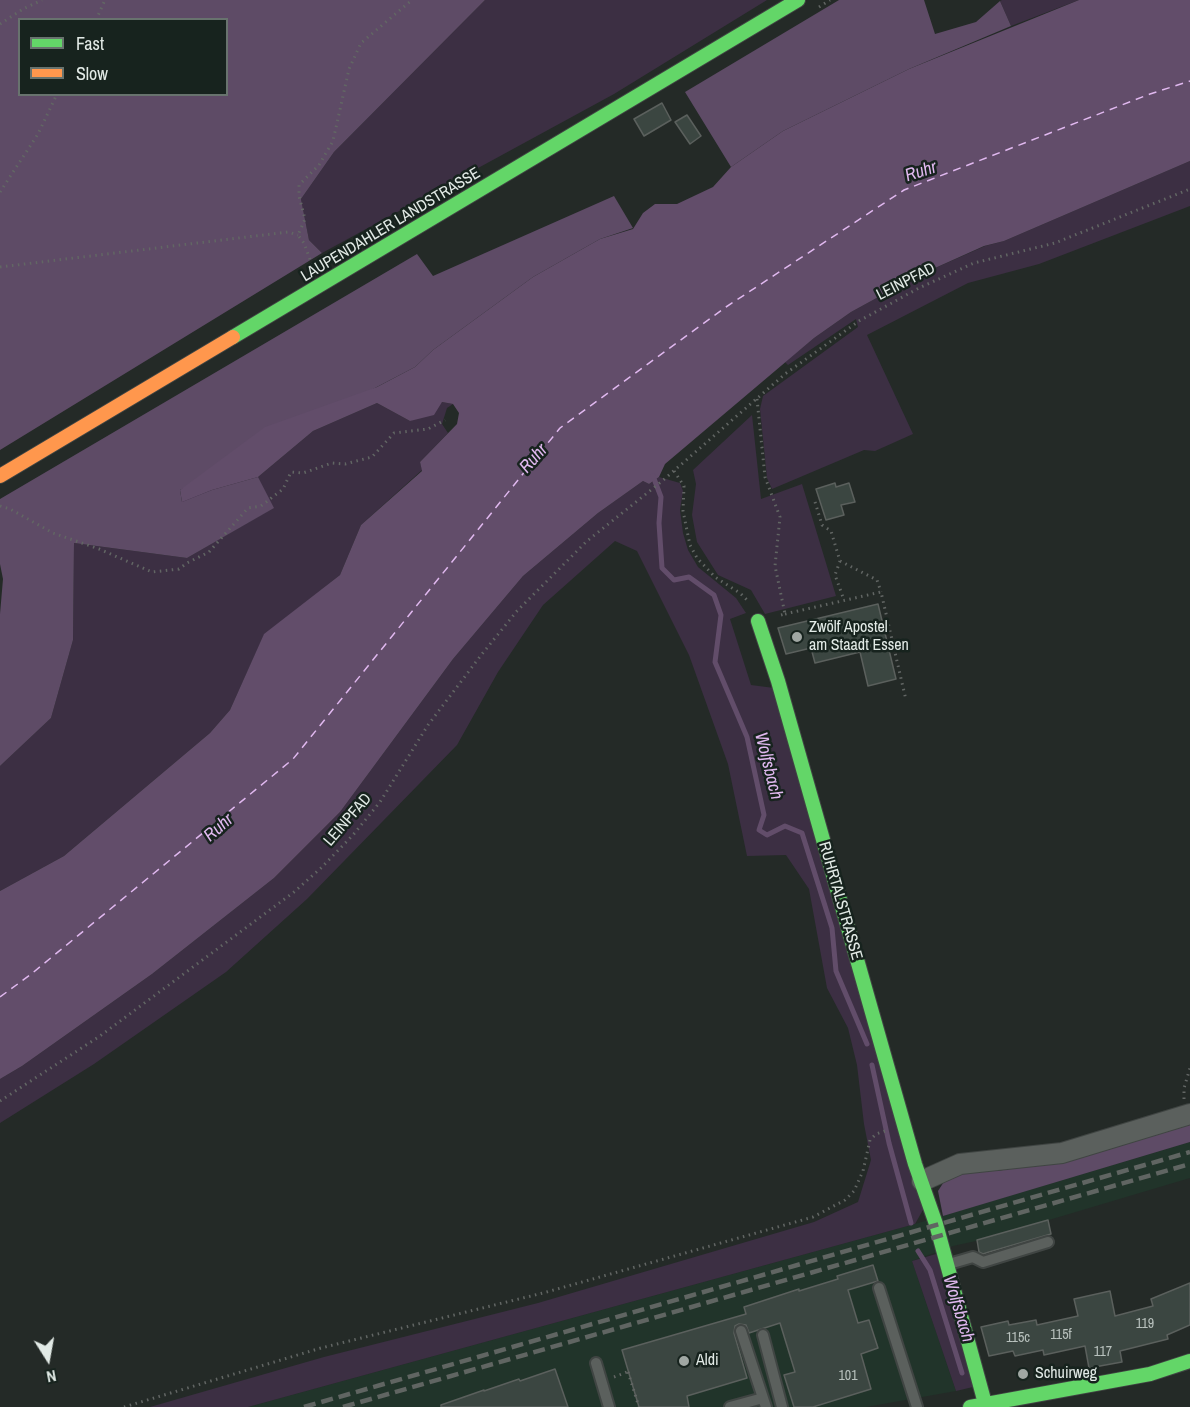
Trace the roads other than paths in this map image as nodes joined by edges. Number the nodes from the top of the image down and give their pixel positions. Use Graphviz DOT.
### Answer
graph roads {
  1 [pos="798,0"];
  2 [pos="0,476"];
  3 [pos="758,621"];
  4 [pos="1187,1115"];
  5 [pos="922,1181"];
  6 [pos="1048,1242"];
  7 [pos="948,1264"];
  8 [pos="879,1288"];
  9 [pos="741,1331"];
  10 [pos="763,1335"];
  11 [pos="1190,1362"];
  12 [pos="596,1363"];
  13 [pos="764,1403"];
  14 [pos="986,1405"];
  15 [pos="609,1407"];
  16 [pos="730,1407"];
  17 [pos="782,1407"];
  18 [pos="917,1407"];
  19 [pos="970,1407"];
  1 -- 2 [label="main road, LAUPENDAHLER LANDSTRASSE"];
  3 -- 5 [label="main road, RUHRTALSTRASSE"];
  4 -- 5 [label="street"];
  5 -- 7 [label="main road, RUHRTALSTRASSE"];
  6 -- 7 [label="lane"];
  7 -- 14 [label="main road, RUHRTALSTRASSE"];
  8 -- 18 [label="lane"];
  9 -- 13 [label="lane"];
  10 -- 17 [label="lane"];
  11 -- 14 [label="main road"];
  12 -- 15 [label="lane"];
  13 -- 16 [label="lane"];
  14 -- 19 [label="main road"];
}
